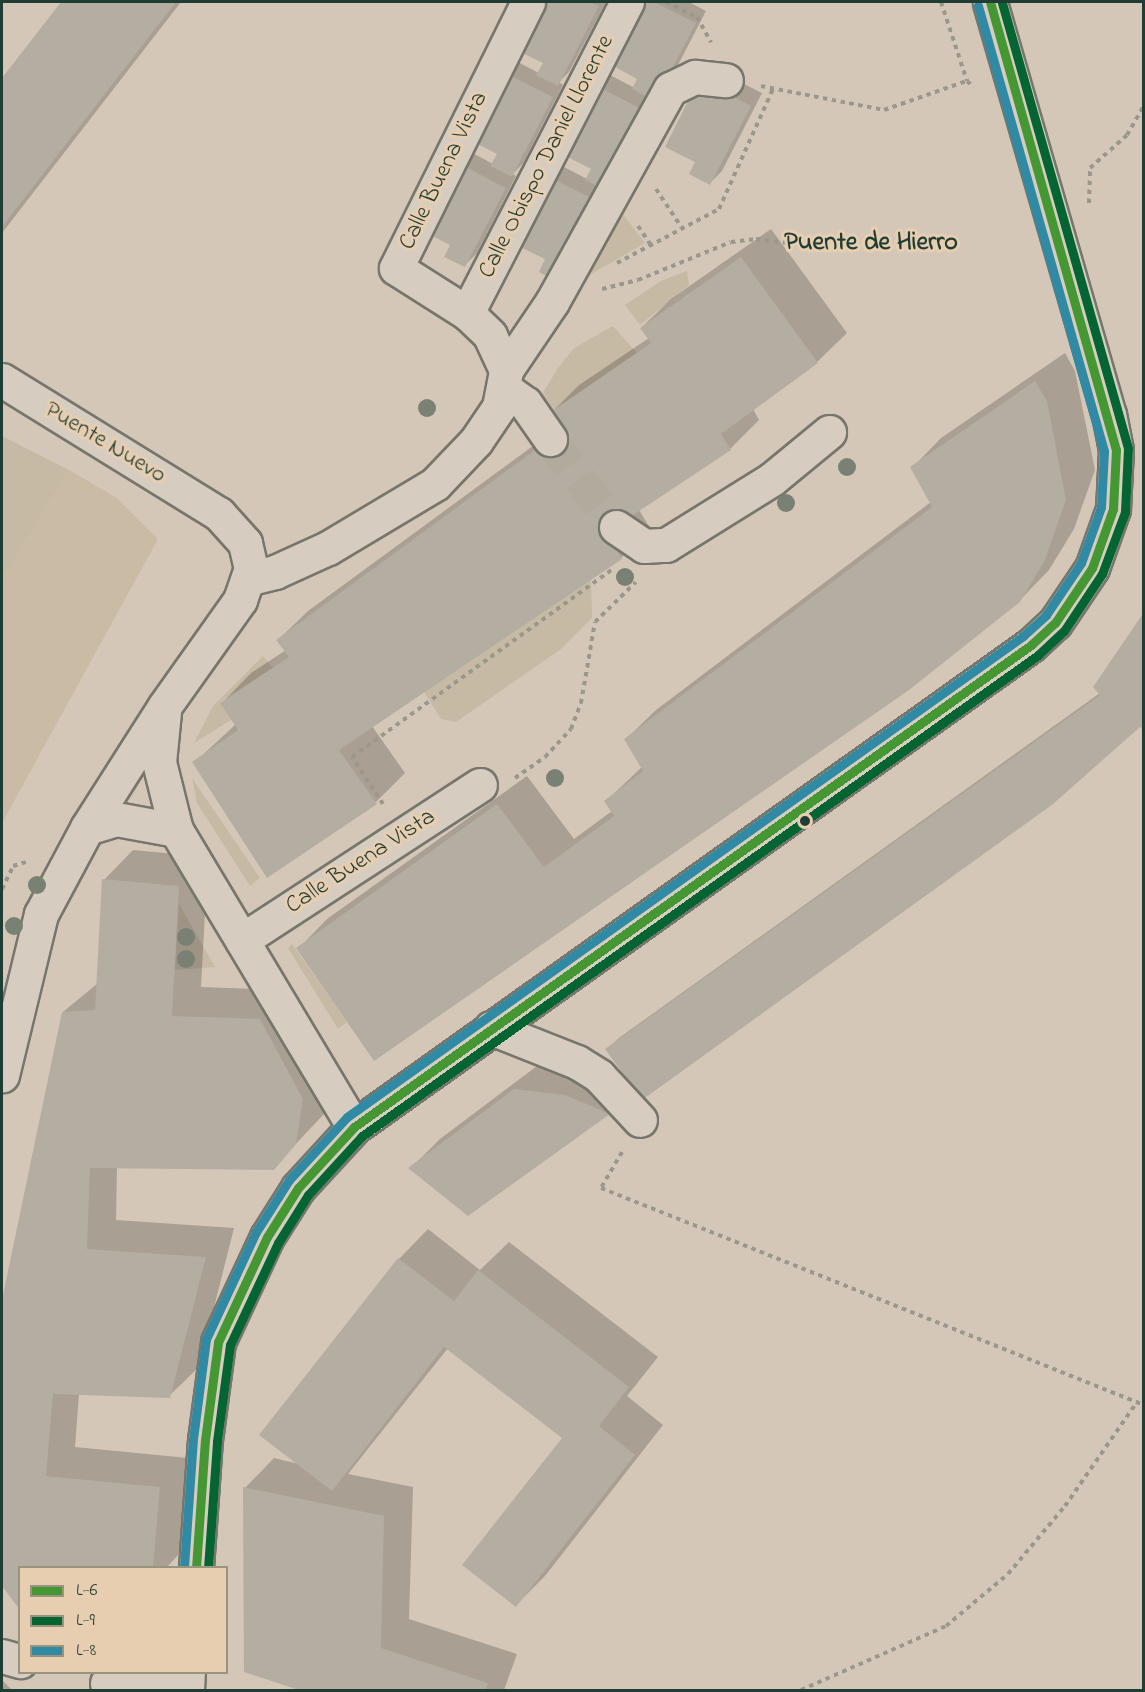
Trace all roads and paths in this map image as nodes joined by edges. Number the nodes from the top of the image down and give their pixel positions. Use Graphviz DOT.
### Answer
graph roads {
  1 [pos="528,2"];
  2 [pos="627,2"];
  3 [pos="666,2"];
  4 [pos="941,2"];
  5 [pos="990,2"];
  6 [pos="1009,66"];
  7 [pos="726,80"];
  8 [pos="967,81"];
  9 [pos="772,89"];
  10 [pos="983,96"];
  11 [pos="1143,105"];
  12 [pos="1089,213"];
  13 [pos="802,245"];
  14 [pos="609,267"];
  15 [pos="552,302"];
  16 [pos="467,313"];
  17 [pos="505,379"];
  18 [pos="2,380"];
  19 [pos="829,432"];
  20 [pos="550,440"];
  21 [pos="616,528"];
  22 [pos="666,545"];
  23 [pos="621,562"];
  24 [pos="251,578"];
  25 [pos="164,707"];
  26 [pos="480,784"];
  27 [pos="87,828"];
  28 [pos="176,830"];
  29 [pos="403,835"];
  30 [pos="34,860"];
  31 [pos="2,889"];
  32 [pos="242,940"];
  33 [pos="491,1028"];
  34 [pos="2,1075"];
  35 [pos="640,1120"];
  36 [pos="354,1127"];
  37 [pos="1137,1402"];
  38 [pos="1143,1405"];
  39 [pos="196,1566"];
  40 [pos="2,1656"];
  41 [pos="18,1660"];
  42 [pos="103,1678"];
  43 [pos="182,1681"];
  44 [pos="801,1690"];
  1 -- 16 [label="street, Calle Buena Vista"];
  2 -- 16 [label="street, Calle Obispo Daniel Llorente"];
  3 -- 7 [label="path"];
  4 -- 8 [label="path"];
  5 -- 6 [label="street"];
  6 -- 8 [label="path"];
  6 -- 33 [label="street"];
  7 -- 9 [label="path"];
  7 -- 15 [label="street"];
  8 -- 9 [label="path"];
  8 -- 10 [label="path"];
  9 -- 14 [label="path"];
  11 -- 12 [label="path"];
  13 -- 15 [label="path"];
  15 -- 17 [label="street"];
  16 -- 17 [label="street, Calle Buena Vista"];
  17 -- 20 [label="street"];
  17 -- 24 [label="street"];
  18 -- 24 [label="street, Puente Nuevo"];
  19 -- 22 [label="street"];
  21 -- 22 [label="street"];
  22 -- 26 [label="path"];
  23 -- 29 [label="path"];
  24 -- 25 [label="street"];
  25 -- 27 [label="street"];
  25 -- 28 [label="street"];
  26 -- 29 [label="street, Calle Buena Vista"];
  27 -- 28 [label="street"];
  27 -- 34 [label="street"];
  28 -- 32 [label="street"];
  29 -- 32 [label="street, Calle Buena Vista"];
  30 -- 31 [label="path"];
  32 -- 36 [label="street"];
  33 -- 35 [label="street"];
  33 -- 36 [label="street"];
  35 -- 37 [label="path"];
  36 -- 39 [label="street"];
  37 -- 38 [label="path"];
  37 -- 44 [label="path"];
  40 -- 41 [label="street"];
  42 -- 43 [label="street"];
}
